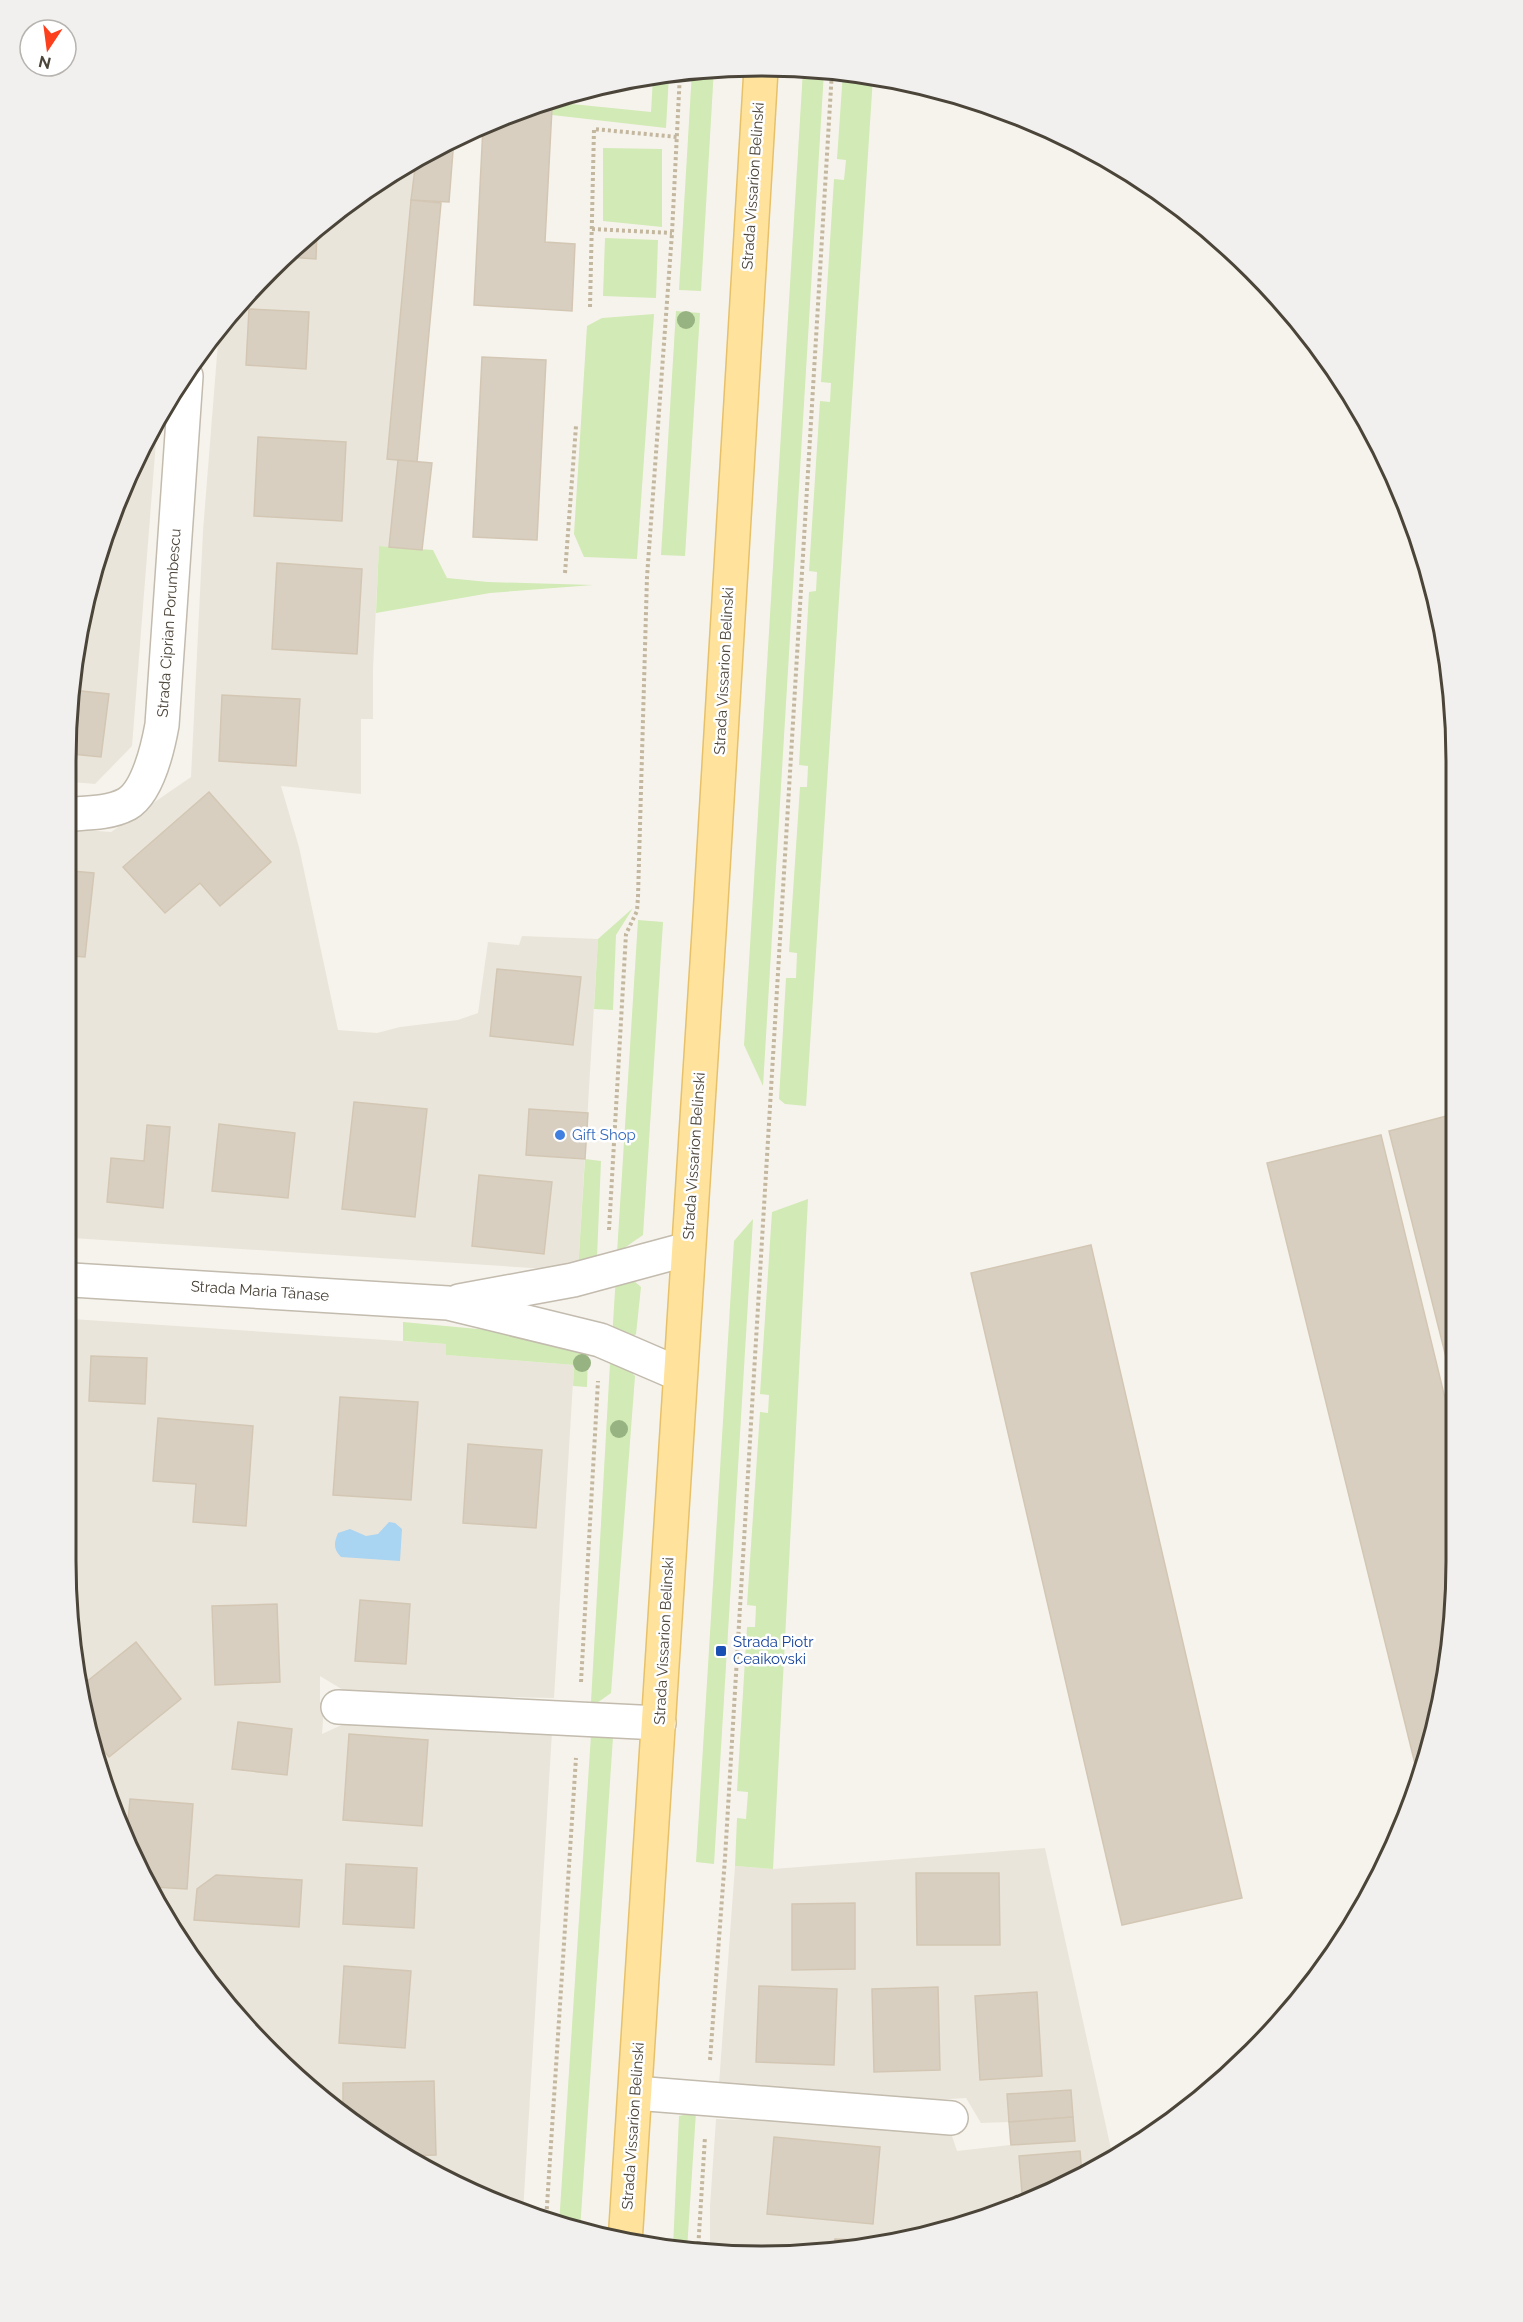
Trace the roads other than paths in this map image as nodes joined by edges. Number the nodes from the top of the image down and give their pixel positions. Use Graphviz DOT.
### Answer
graph roads {
  1 [pos="760,76"];
  2 [pos="185,392"];
  3 [pos="76,814"];
  4 [pos="688,1249"];
  5 [pos="76,1280"];
  6 [pos="448,1303"];
  7 [pos="679,1374"];
  8 [pos="338,1707"];
  9 [pos="659,1723"];
  10 [pos="635,2093"];
  11 [pos="951,2118"];
  12 [pos="627,2232"];
  1 -- 4 [label="main road, Strada Vissarion Belinski"];
  2 -- 3 [label="street, Strada Ciprian Porumbescu"];
  4 -- 6 [label="street, Strada Maria Tănase"];
  4 -- 7 [label="main road, Strada Vissarion Belinski"];
  5 -- 6 [label="street, Strada Maria Tănase"];
  6 -- 7 [label="street, Strada Maria Tănase"];
  7 -- 9 [label="main road, Strada Vissarion Belinski"];
  8 -- 9 [label="street"];
  9 -- 10 [label="main road, Strada Vissarion Belinski"];
  10 -- 11 [label="street"];
  10 -- 12 [label="main road, Strada Vissarion Belinski"];
}
